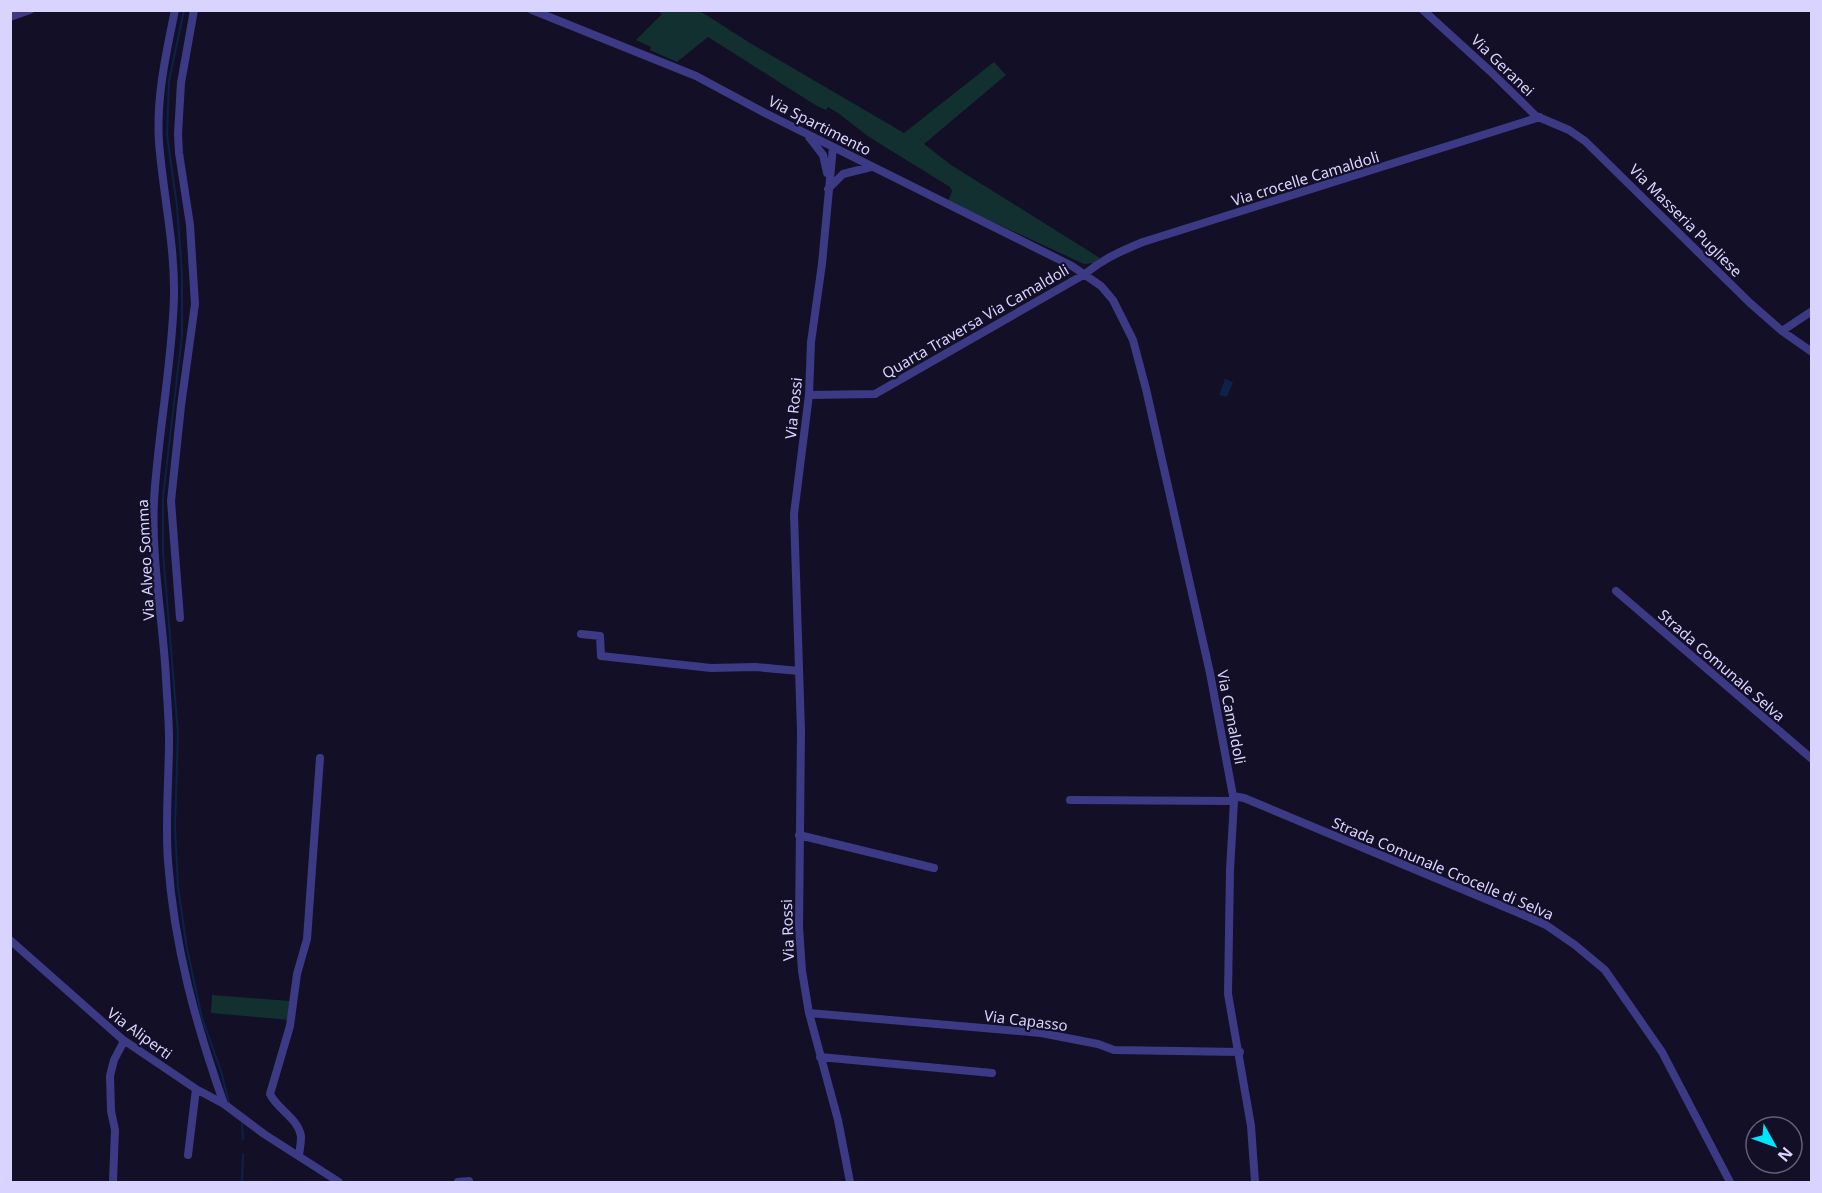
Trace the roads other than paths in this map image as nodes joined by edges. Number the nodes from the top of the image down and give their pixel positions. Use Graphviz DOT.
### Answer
graph roads {
  1 [pos="30,10"];
  2 [pos="175,10"];
  3 [pos="194,10"];
  4 [pos="532,10"];
  5 [pos="1423,10"];
  6 [pos="10,17"];
  7 [pos="1538,117"];
  8 [pos="807,134"];
  9 [pos="833,147"];
  10 [pos="872,167"];
  11 [pos="829,179"];
  12 [pos="828,189"];
  13 [pos="1087,276"];
  14 [pos="1812,310"];
  15 [pos="1782,331"];
  16 [pos="1812,352"];
  17 [pos="808,395"];
  18 [pos="1616,591"];
  19 [pos="180,618"];
  20 [pos="581,634"];
  21 [pos="800,672"];
  22 [pos="321,758"];
  23 [pos="1812,759"];
  24 [pos="1233,798"];
  25 [pos="1070,800"];
  26 [pos="800,836"];
  27 [pos="934,868"];
  28 [pos="10,940"];
  29 [pos="809,1013"];
  30 [pos="124,1041"];
  31 [pos="1240,1052"];
  32 [pos="820,1057"];
  33 [pos="992,1073"];
  34 [pos="196,1089"];
  35 [pos="224,1104"];
  36 [pos="188,1155"];
  37 [pos="299,1155"];
  38 [pos="469,1181"];
  39 [pos="113,1182"];
  40 [pos="339,1182"];
  41 [pos="458,1182"];
  42 [pos="850,1182"];
  43 [pos="1255,1182"];
  44 [pos="1730,1182"];
  1 -- 6 [label="street"];
  2 -- 35 [label="street, Via Alveo Somma"];
  3 -- 19 [label="street"];
  4 -- 8 [label="street, Via Spartimento"];
  5 -- 7 [label="street, Via Geranei"];
  7 -- 13 [label="street, Via crocelle Camaldoli"];
  7 -- 15 [label="street, Via Masseria Pugliese"];
  8 -- 9 [label="street, Via Spartimento"];
  8 -- 11 [label="street"];
  9 -- 10 [label="street, Via Spartimento"];
  9 -- 11 [label="street, Via Rossi"];
  10 -- 12 [label="street"];
  10 -- 13 [label="street, Via Spartimento"];
  11 -- 12 [label="street, Via Rossi"];
  12 -- 17 [label="street, Via Rossi"];
  13 -- 17 [label="street, Quarta Traversa Via Camaldoli"];
  13 -- 24 [label="street, Via Camaldoli"];
  14 -- 15 [label="street"];
  15 -- 16 [label="street, Via Masseria Pugliese"];
  17 -- 21 [label="street, Via Rossi"];
  18 -- 23 [label="street, Strada Comunale Selva"];
  20 -- 21 [label="street"];
  21 -- 26 [label="street, Via Rossi"];
  22 -- 37 [label="street"];
  24 -- 25 [label="street, Strada Comunale Crocelle di Selva"];
  24 -- 31 [label="street, Via Camaldoli"];
  24 -- 44 [label="street, Strada Comunale Crocelle di Selva"];
  26 -- 27 [label="street"];
  26 -- 29 [label="street, Via Rossi"];
  28 -- 30 [label="street, Via Aliperti"];
  29 -- 31 [label="street, Via Capasso"];
  29 -- 32 [label="street, Via Rossi"];
  30 -- 34 [label="street, Via Aliperti"];
  30 -- 39 [label="street"];
  31 -- 43 [label="street, Via Camaldoli"];
  32 -- 33 [label="street"];
  32 -- 42 [label="street, Via Rossi"];
  34 -- 35 [label="street, Via Aliperti"];
  34 -- 36 [label="street"];
  35 -- 37 [label="street, Via Aliperti"];
  37 -- 40 [label="street, Via Aliperti"];
  38 -- 41 [label="street"];
}
